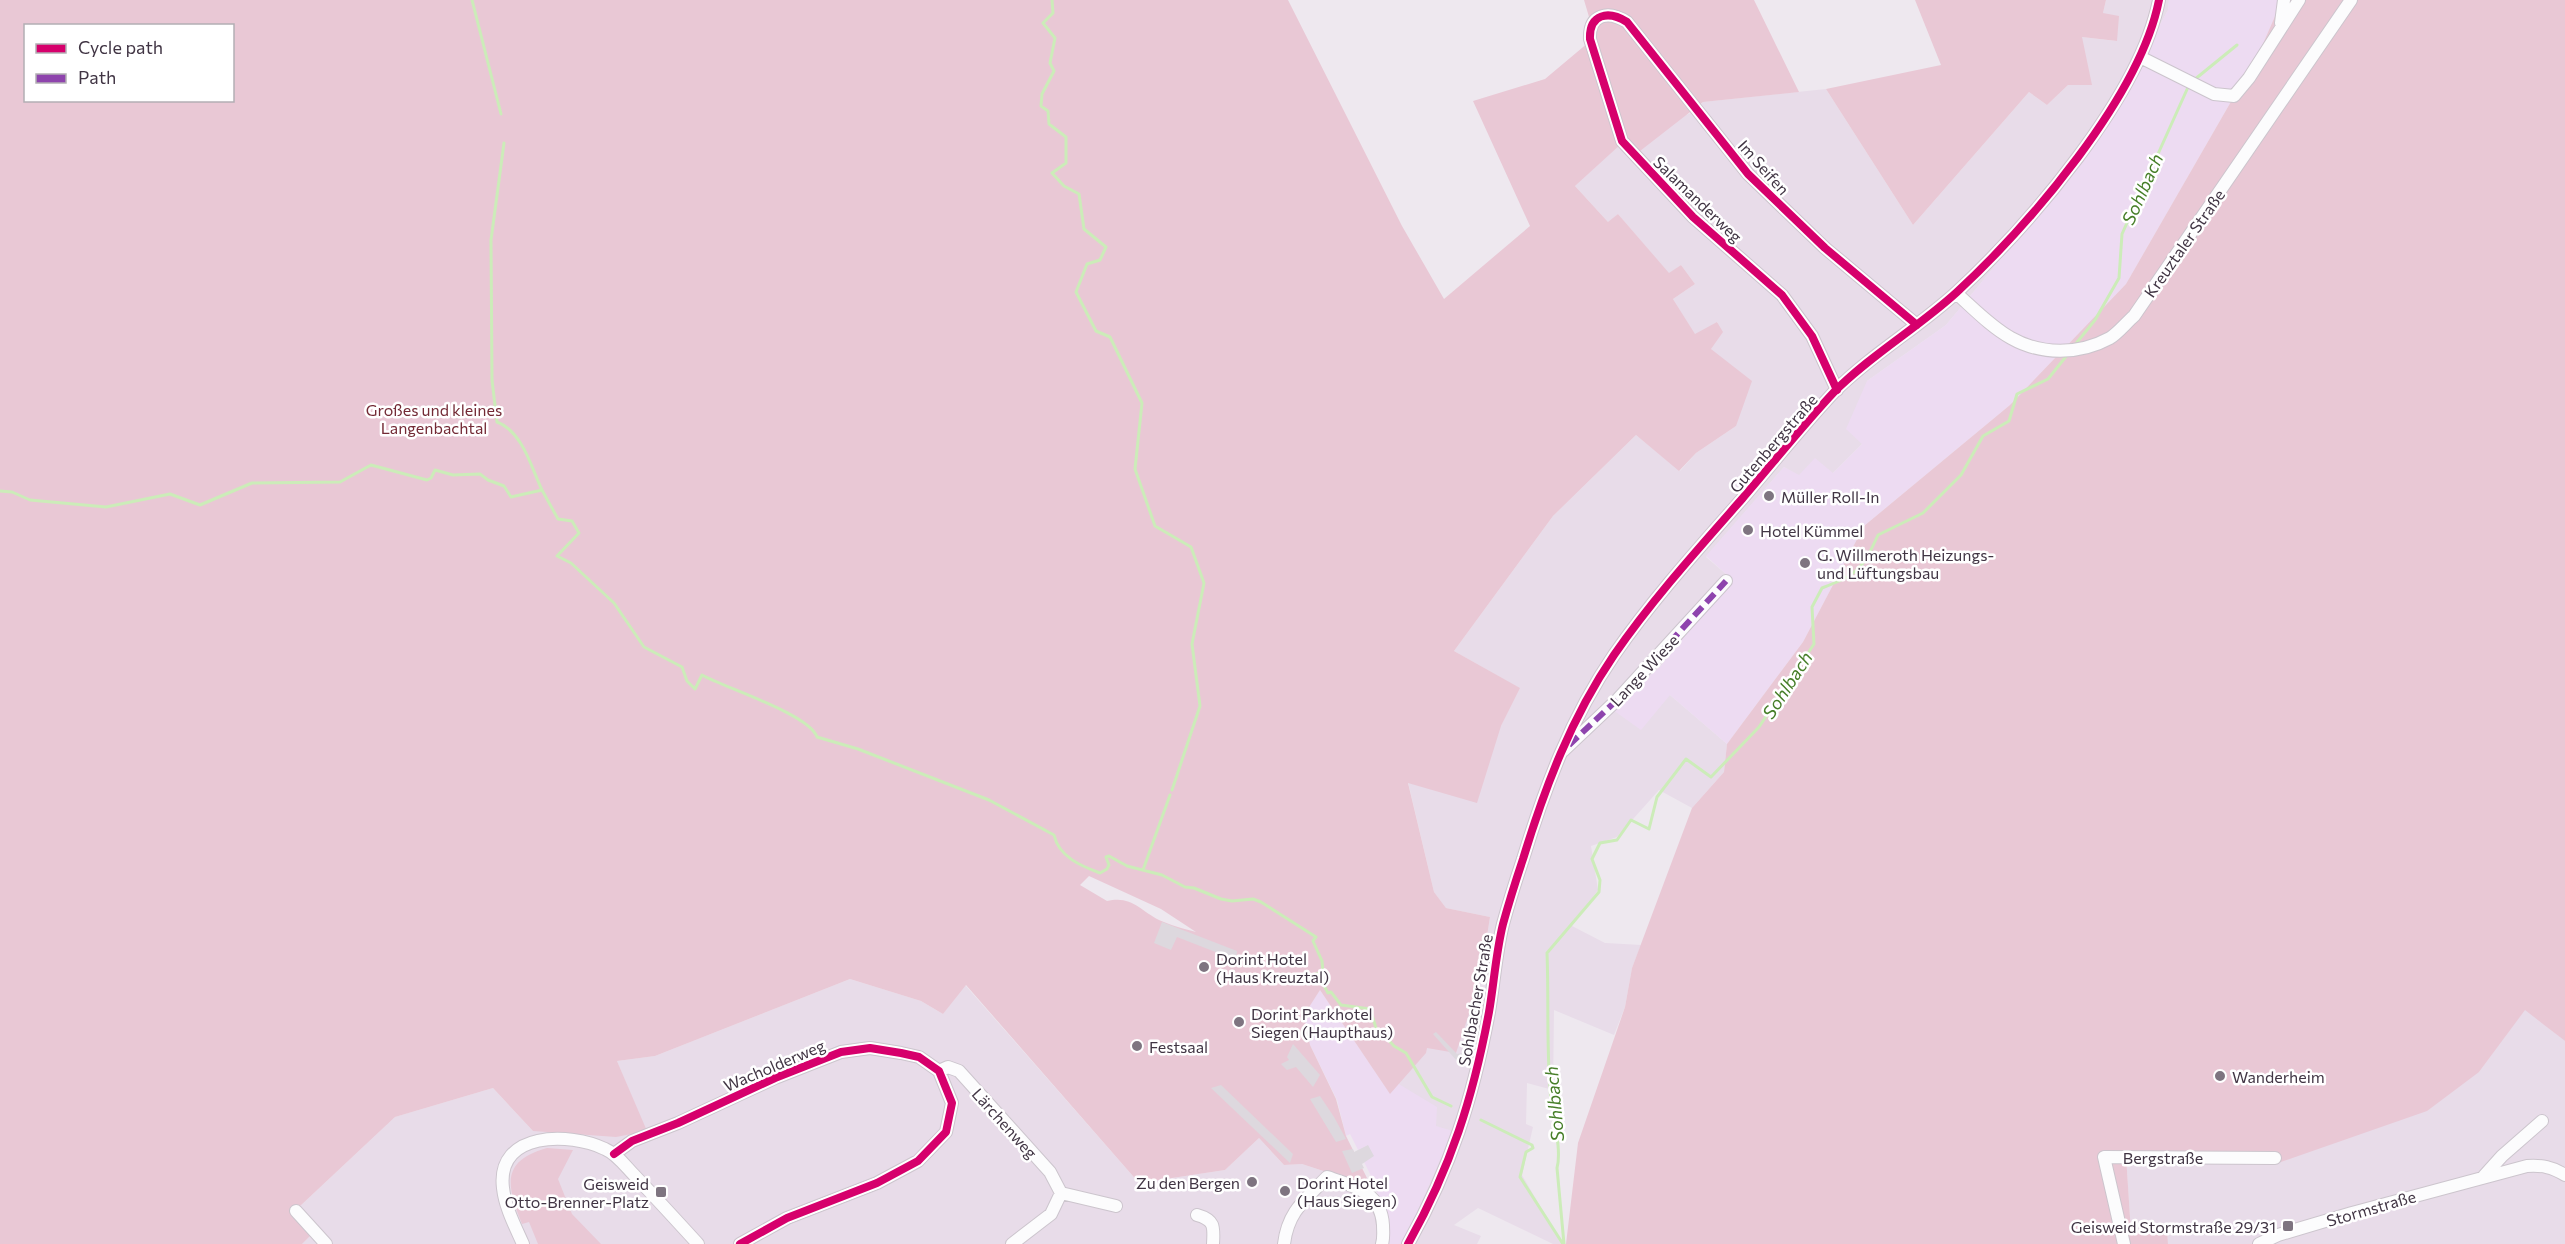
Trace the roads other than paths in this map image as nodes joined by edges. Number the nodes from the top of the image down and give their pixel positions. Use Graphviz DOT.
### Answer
graph roads {
  1 [pos="2159,0"];
  2 [pos="2284,0"];
  3 [pos="2299,0"];
  4 [pos="2351,0"];
  5 [pos="1608,15"];
  6 [pos="2281,26"];
  7 [pos="2140,57"];
  8 [pos="1956,293"];
  9 [pos="1917,325"];
  10 [pos="1837,390"];
  11 [pos="1726,581"];
  12 [pos="1558,756"];
  13 [pos="939,1071"];
  14 [pos="2542,1121"];
  15 [pos="614,1154"];
  16 [pos="2275,1158"];
  17 [pos="2565,1175"];
  18 [pos="2484,1176"];
  19 [pos="1061,1193"];
  20 [pos="1116,1206"];
  21 [pos="296,1211"];
  22 [pos="1197,1215"];
  23 [pos="326,1244"];
  24 [pos="523,1244"];
  25 [pos="698,1244"];
  26 [pos="740,1244"];
  27 [pos="1012,1244"];
  28 [pos="1214,1244"];
  29 [pos="1284,1244"];
  30 [pos="1382,1244"];
  31 [pos="1408,1244"];
  32 [pos="2124,1244"];
  33 [pos="2259,1244"];
  1 -- 7 [label="street, Gutenbergstraße"];
  2 -- 6 [label="street"];
  3 -- 6 [label="street"];
  4 -- 8 [label="street, Kreuztaler Straße"];
  5 -- 9 [label="street, Im Seifen"];
  5 -- 10 [label="street, Salamanderweg"];
  6 -- 7 [label="street"];
  7 -- 8 [label="street, Gutenbergstraße"];
  8 -- 9 [label="street, Gutenbergstraße"];
  9 -- 10 [label="street, Gutenbergstraße"];
  10 -- 12 [label="street, Gutenbergstraße"];
  11 -- 12 [label="street, Lange Wiese"];
  12 -- 31 [label="street, Sohlbacher Straße"];
  13 -- 15 [label="street, Wacholderweg"];
  13 -- 19 [label="street, Lärchenweg"];
  13 -- 26 [label="street"];
  14 -- 18 [label="street"];
  15 -- 24 [label="street"];
  15 -- 25 [label="street"];
  16 -- 32 [label="street, Bergstraße"];
  17 -- 18 [label="street, Stormstraße"];
  18 -- 33 [label="street, Stormstraße"];
  19 -- 20 [label="street"];
  19 -- 27 [label="street"];
  21 -- 23 [label="street"];
  22 -- 28 [label="street"];
  29 -- 30 [label="street"];
}
